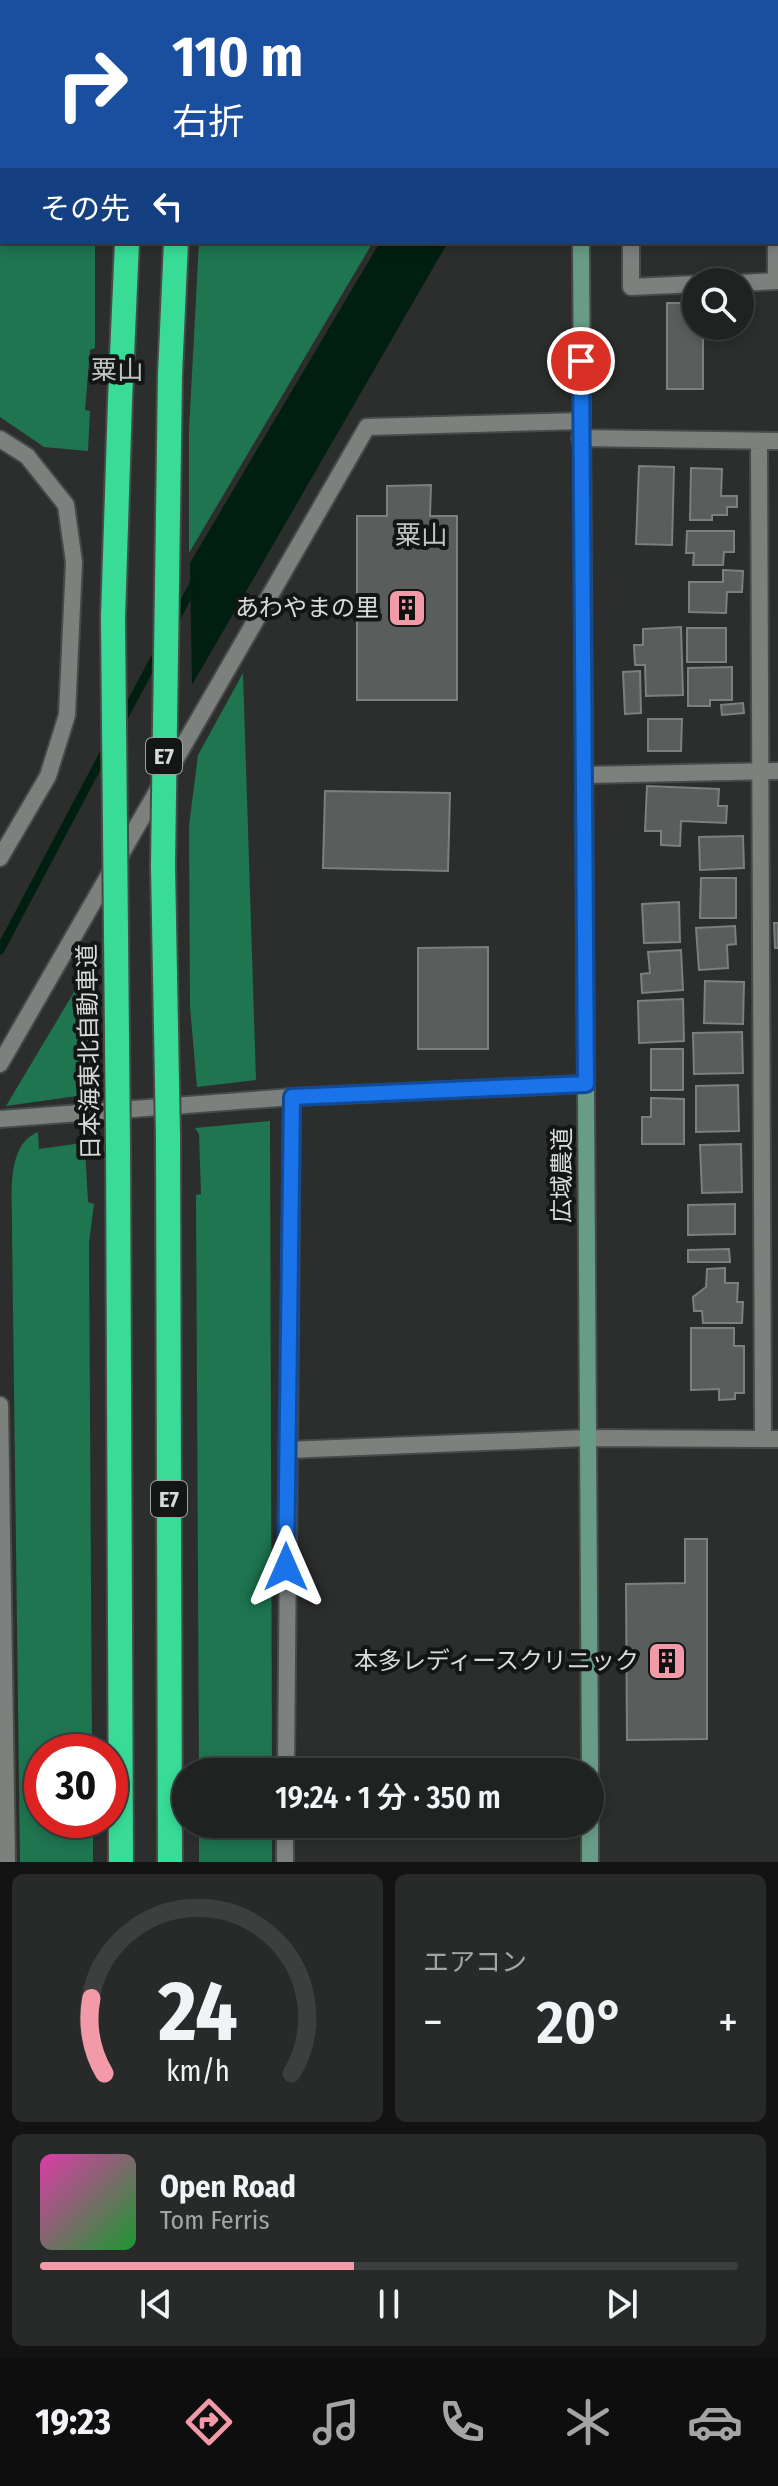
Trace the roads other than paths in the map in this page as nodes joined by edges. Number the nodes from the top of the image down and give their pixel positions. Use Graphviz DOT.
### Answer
graph roads {
  1 [pos="127,244"];
  2 [pos="176,244"];
  3 [pos="581,244"];
  4 [pos="631,244"];
  5 [pos="776,244"];
  6 [pos="777,281"];
  7 [pos="754,282"];
  8 [pos="682,285"];
  9 [pos="581,429"];
  10 [pos="0,439"];
  11 [pos="778,441"];
  12 [pos="759,442"];
  13 [pos="759,771"];
  14 [pos="778,771"];
  15 [pos="584,775"];
  16 [pos="0,858"];
  17 [pos="0,1064"];
  18 [pos="586,1084"];
  19 [pos="292,1097"];
  20 [pos="0,1119"];
  21 [pos="0,1405"];
  22 [pos="588,1438"];
  23 [pos="770,1439"];
  24 [pos="287,1450"];
  25 [pos="286,1758"];
  26 [pos="590,1758"];
  27 [pos="285,1838"];
  28 [pos="590,1838"];
  29 [pos="7,1862"];
  30 [pos="121,1862"];
  31 [pos="170,1862"];
  32 [pos="285,1862"];
  33 [pos="590,1862"];
  1 -- 30 [label="highway, 日本海東北自動車道 / E7, bridge"];
  2 -- 31 [label="highway, E7, bridge"];
  3 -- 9 [label="street, 広域農道"];
  4 -- 8 [label="street"];
  5 -- 6 [label="street"];
  6 -- 7 [label="street"];
  9 -- 12 [label="street"];
  9 -- 15 [label="street, 広域農道"];
  9 -- 17 [label="street"];
  10 -- 16 [label="street"];
  11 -- 12 [label="street"];
  12 -- 13 [label="street"];
  13 -- 14 [label="street"];
  13 -- 15 [label="street"];
  13 -- 23 [label="street"];
  15 -- 18 [label="street, 広域農道"];
  18 -- 19 [label="street"];
  18 -- 22 [label="street, 広域農道"];
  19 -- 20 [label="street"];
  19 -- 24 [label="street"];
  21 -- 29 [label="street"];
  22 -- 23 [label="street"];
  22 -- 24 [label="street"];
  22 -- 26 [label="street, 広域農道"];
  24 -- 25 [label="street"];
  27 -- 32 [label="street"];
  28 -- 33 [label="street"];
}
